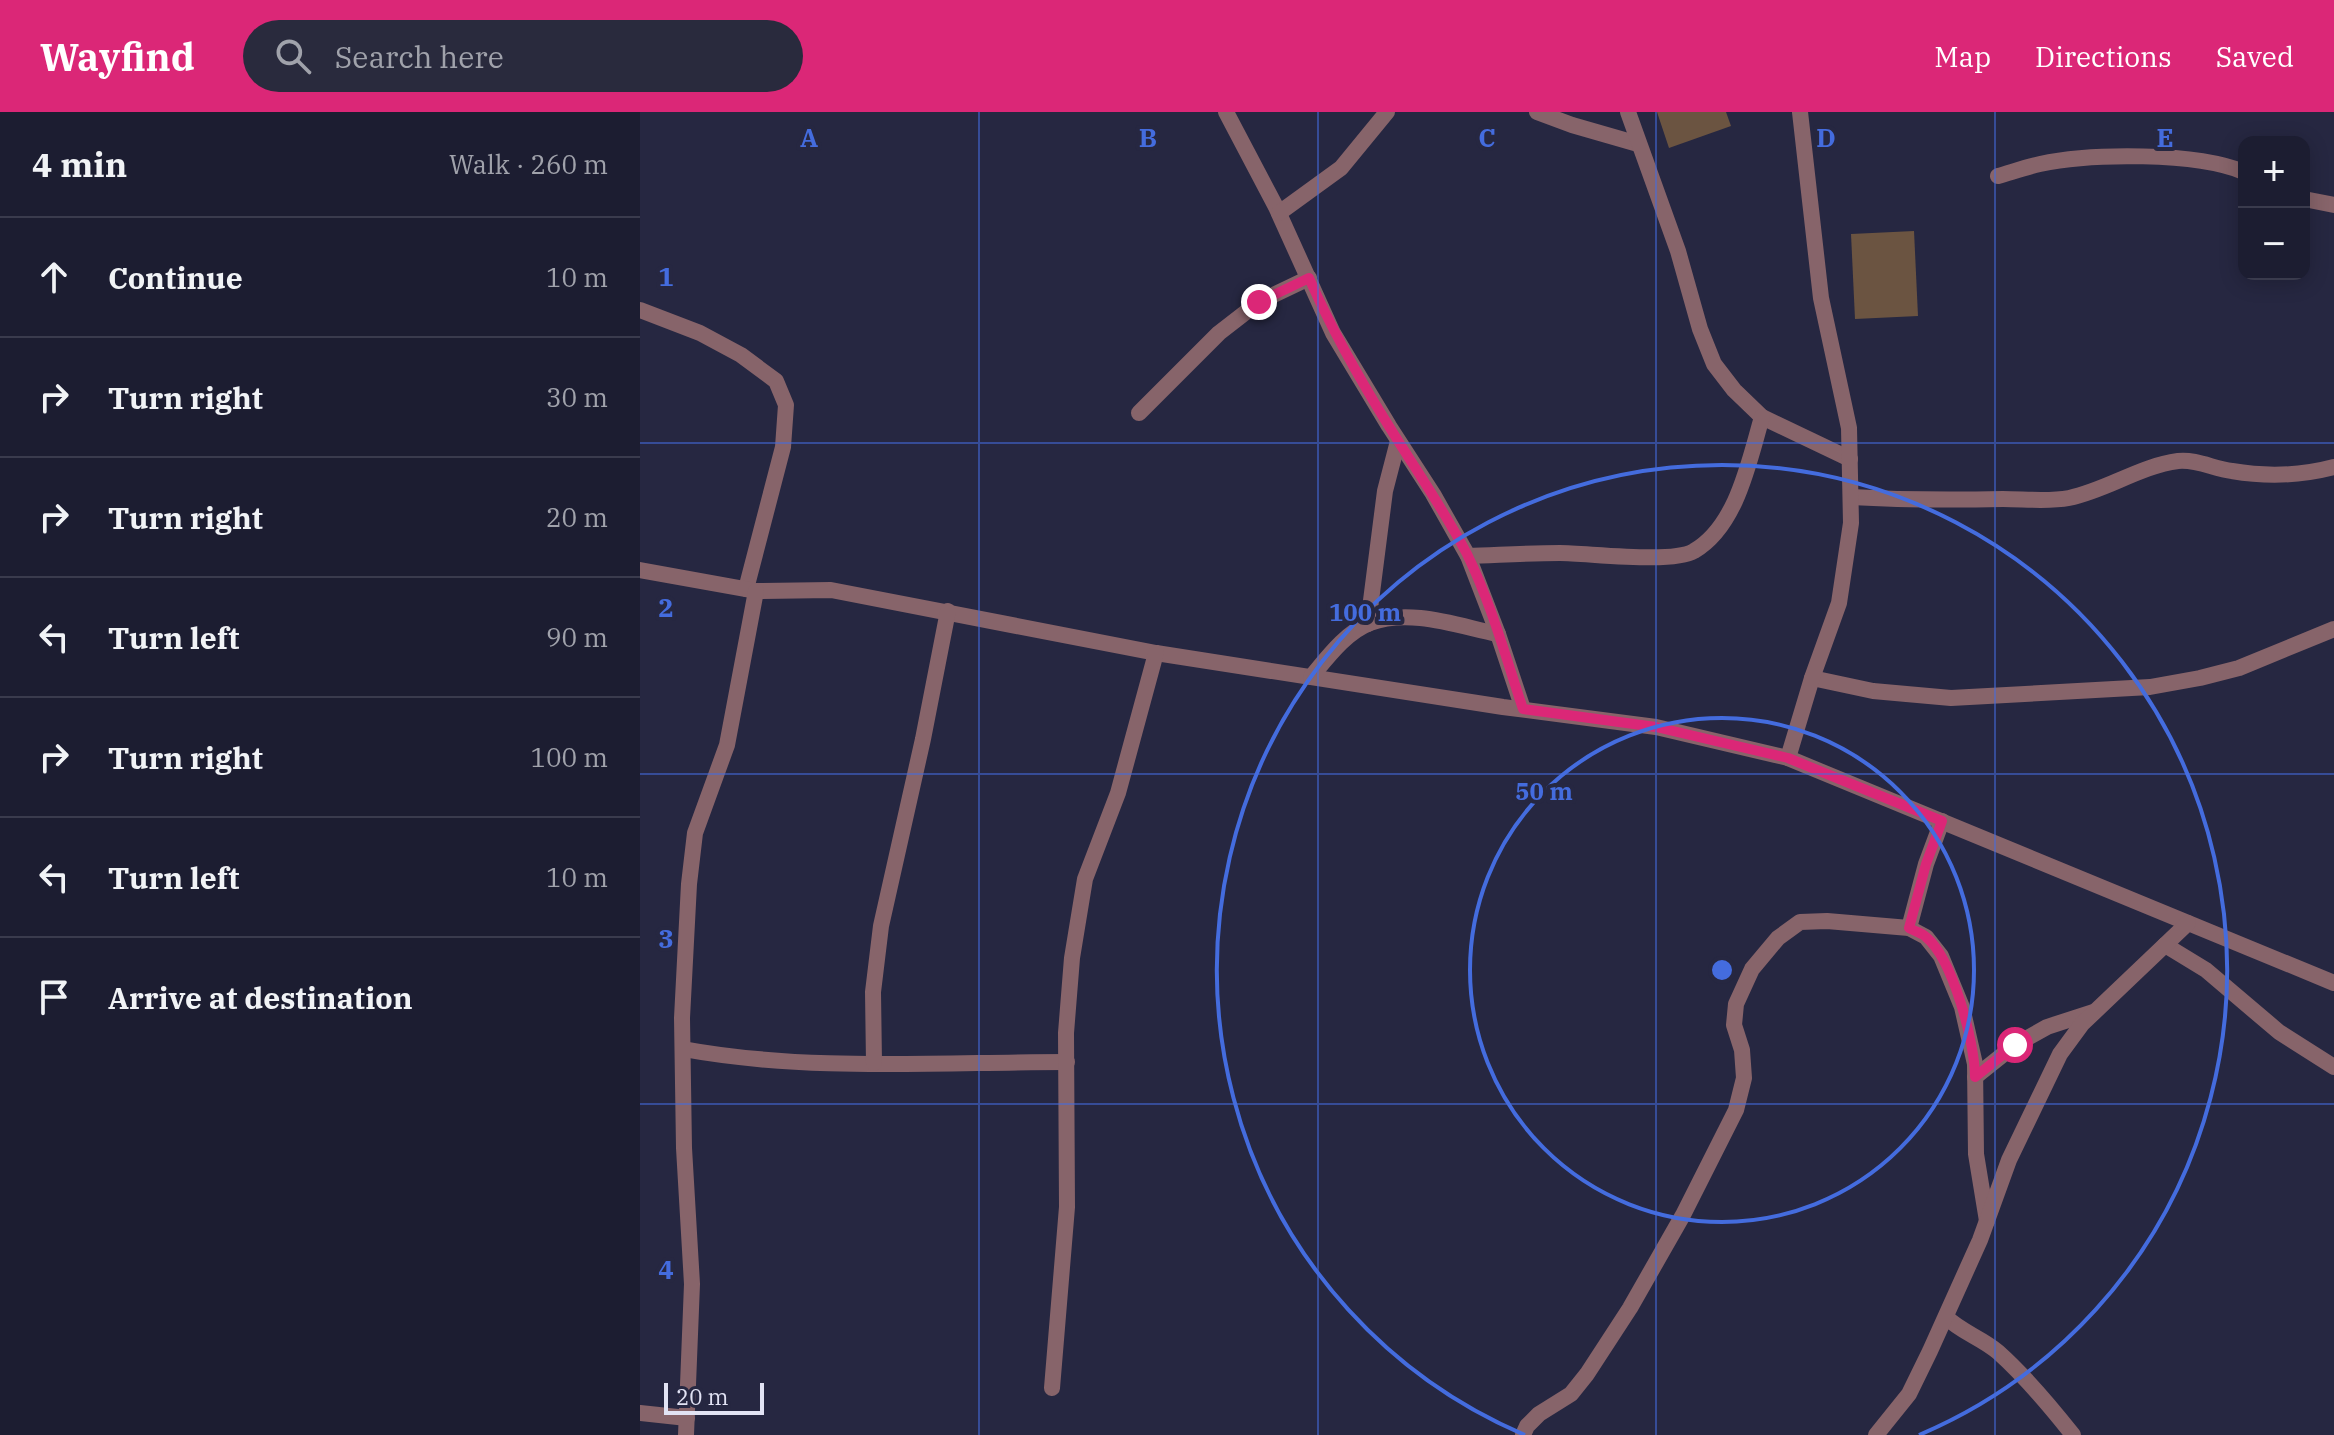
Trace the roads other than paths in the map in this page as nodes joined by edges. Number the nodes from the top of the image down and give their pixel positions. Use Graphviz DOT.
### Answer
graph roads {
  1 [pos="1387,112"];
  2 [pos="1537,112"];
  3 [pos="1628,112"];
  4 [pos="1800,112"];
  5 [pos="1230,113"];
  6 [pos="1638,144"];
  7 [pos="2238,171"];
  8 [pos="1998,176"];
  9 [pos="2310,200"];
  10 [pos="2334,205"];
  11 [pos="1279,213"];
  12 [pos="1309,278"];
  13 [pos="640,310"];
  14 [pos="1139,413"];
  15 [pos="1762,417"];
  16 [pos="1398,441"];
  17 [pos="1850,459"];
  18 [pos="2334,467"];
  19 [pos="1851,497"];
  20 [pos="1468,556"];
  21 [pos="640,570"];
  22 [pos="751,590"];
  23 [pos="948,611"];
  24 [pos="1368,624"];
  25 [pos="2334,629"];
  26 [pos="1498,634"];
  27 [pos="1156,653"];
  28 [pos="1311,677"];
  29 [pos="1812,678"];
  30 [pos="1523,709"];
  31 [pos="1788,758"];
  32 [pos="1942,821"];
  33 [pos="2188,923"];
  34 [pos="1909,928"];
  35 [pos="2165,945"];
  36 [pos="2334,983"];
  37 [pos="2094,1012"];
  38 [pos="683,1049"];
  39 [pos="1067,1062"];
  40 [pos="874,1063"];
  41 [pos="2334,1067"];
  42 [pos="1975,1077"];
  43 [pos="1987,1221"];
  44 [pos="1946,1317"];
  45 [pos="1052,1388"];
  46 [pos="640,1413"];
  47 [pos="686,1427"];
  48 [pos="1523,1435"];
  49 [pos="1876,1435"];
  50 [pos="2073,1435"];
  1 -- 11 [label="street"];
  2 -- 6 [label="street"];
  3 -- 6 [label="street"];
  4 -- 17 [label="street"];
  5 -- 11 [label="street"];
  6 -- 15 [label="street"];
  7 -- 8 [label="street"];
  9 -- 10 [label="street"];
  11 -- 12 [label="street"];
  12 -- 14 [label="street"];
  12 -- 16 [label="street"];
  13 -- 22 [label="street"];
  15 -- 17 [label="street"];
  15 -- 20 [label="street"];
  16 -- 20 [label="street"];
  16 -- 24 [label="street"];
  17 -- 19 [label="street"];
  18 -- 19 [label="street"];
  19 -- 29 [label="street"];
  20 -- 26 [label="street"];
  21 -- 22 [label="street"];
  22 -- 23 [label="street"];
  22 -- 38 [label="street"];
  23 -- 27 [label="street"];
  23 -- 40 [label="street"];
  24 -- 26 [label="street"];
  24 -- 28 [label="street"];
  25 -- 29 [label="street"];
  26 -- 30 [label="street"];
  27 -- 28 [label="street"];
  27 -- 39 [label="street"];
  28 -- 30 [label="street"];
  29 -- 31 [label="street"];
  30 -- 31 [label="street"];
  31 -- 32 [label="street"];
  32 -- 33 [label="street"];
  32 -- 34 [label="street"];
  33 -- 35 [label="street"];
  33 -- 36 [label="street"];
  34 -- 42 [label="street"];
  34 -- 48 [label="street"];
  35 -- 37 [label="street"];
  35 -- 41 [label="street"];
  37 -- 42 [label="street"];
  37 -- 43 [label="street"];
  38 -- 40 [label="street"];
  38 -- 47 [label="street"];
  39 -- 40 [label="street"];
  39 -- 45 [label="street"];
  42 -- 43 [label="street"];
  43 -- 44 [label="street"];
  44 -- 49 [label="street"];
  44 -- 50 [label="street"];
  46 -- 47 [label="street"];
}
